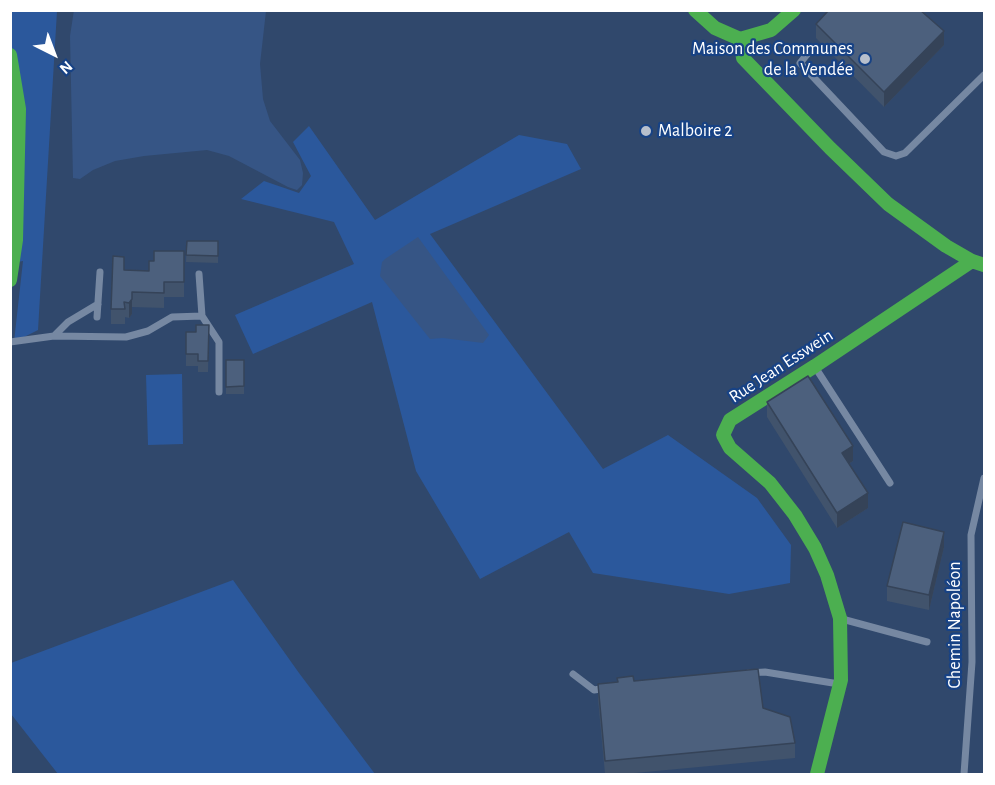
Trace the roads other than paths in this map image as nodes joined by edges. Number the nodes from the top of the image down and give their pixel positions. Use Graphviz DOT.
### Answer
graph roads {
  1 [pos="695,10"];
  2 [pos="794,10"];
  3 [pos="740,39"];
  4 [pos="809,52"];
  5 [pos="10,55"];
  6 [pos="984,75"];
  7 [pos="978,263"];
  8 [pos="99,272"];
  9 [pos="199,274"];
  10 [pos="10,280"];
  11 [pos="98,304"];
  12 [pos="202,316"];
  13 [pos="97,317"];
  14 [pos="54,336"];
  15 [pos="10,342"];
  16 [pos="815,366"];
  17 [pos="219,392"];
  18 [pos="984,478"];
  19 [pos="890,483"];
  20 [pos="840,618"];
  21 [pos="927,642"];
  22 [pos="742,673"];
  23 [pos="573,674"];
  24 [pos="840,684"];
  25 [pos="617,687"];
  26 [pos="817,774"];
  27 [pos="964,774"];
  1 -- 3 [label="street"];
  2 -- 3 [label="street"];
  3 -- 7 [label="street"];
  4 -- 6 [label="lane"];
  5 -- 10 [label="street"];
  7 -- 16 [label="street, Rue Jean Esswein"];
  8 -- 11 [label="lane"];
  9 -- 12 [label="lane"];
  11 -- 13 [label="lane"];
  11 -- 14 [label="lane"];
  12 -- 14 [label="lane"];
  12 -- 17 [label="lane"];
  14 -- 15 [label="lane"];
  16 -- 19 [label="lane"];
  16 -- 20 [label="street, Rue Jean Esswein"];
  18 -- 27 [label="lane, Chemin Napoléon"];
  20 -- 21 [label="lane"];
  20 -- 24 [label="street, Rue Jean Esswein"];
  22 -- 24 [label="lane"];
  23 -- 25 [label="lane"];
  24 -- 26 [label="street, Rue Jean Esswein"];
}
